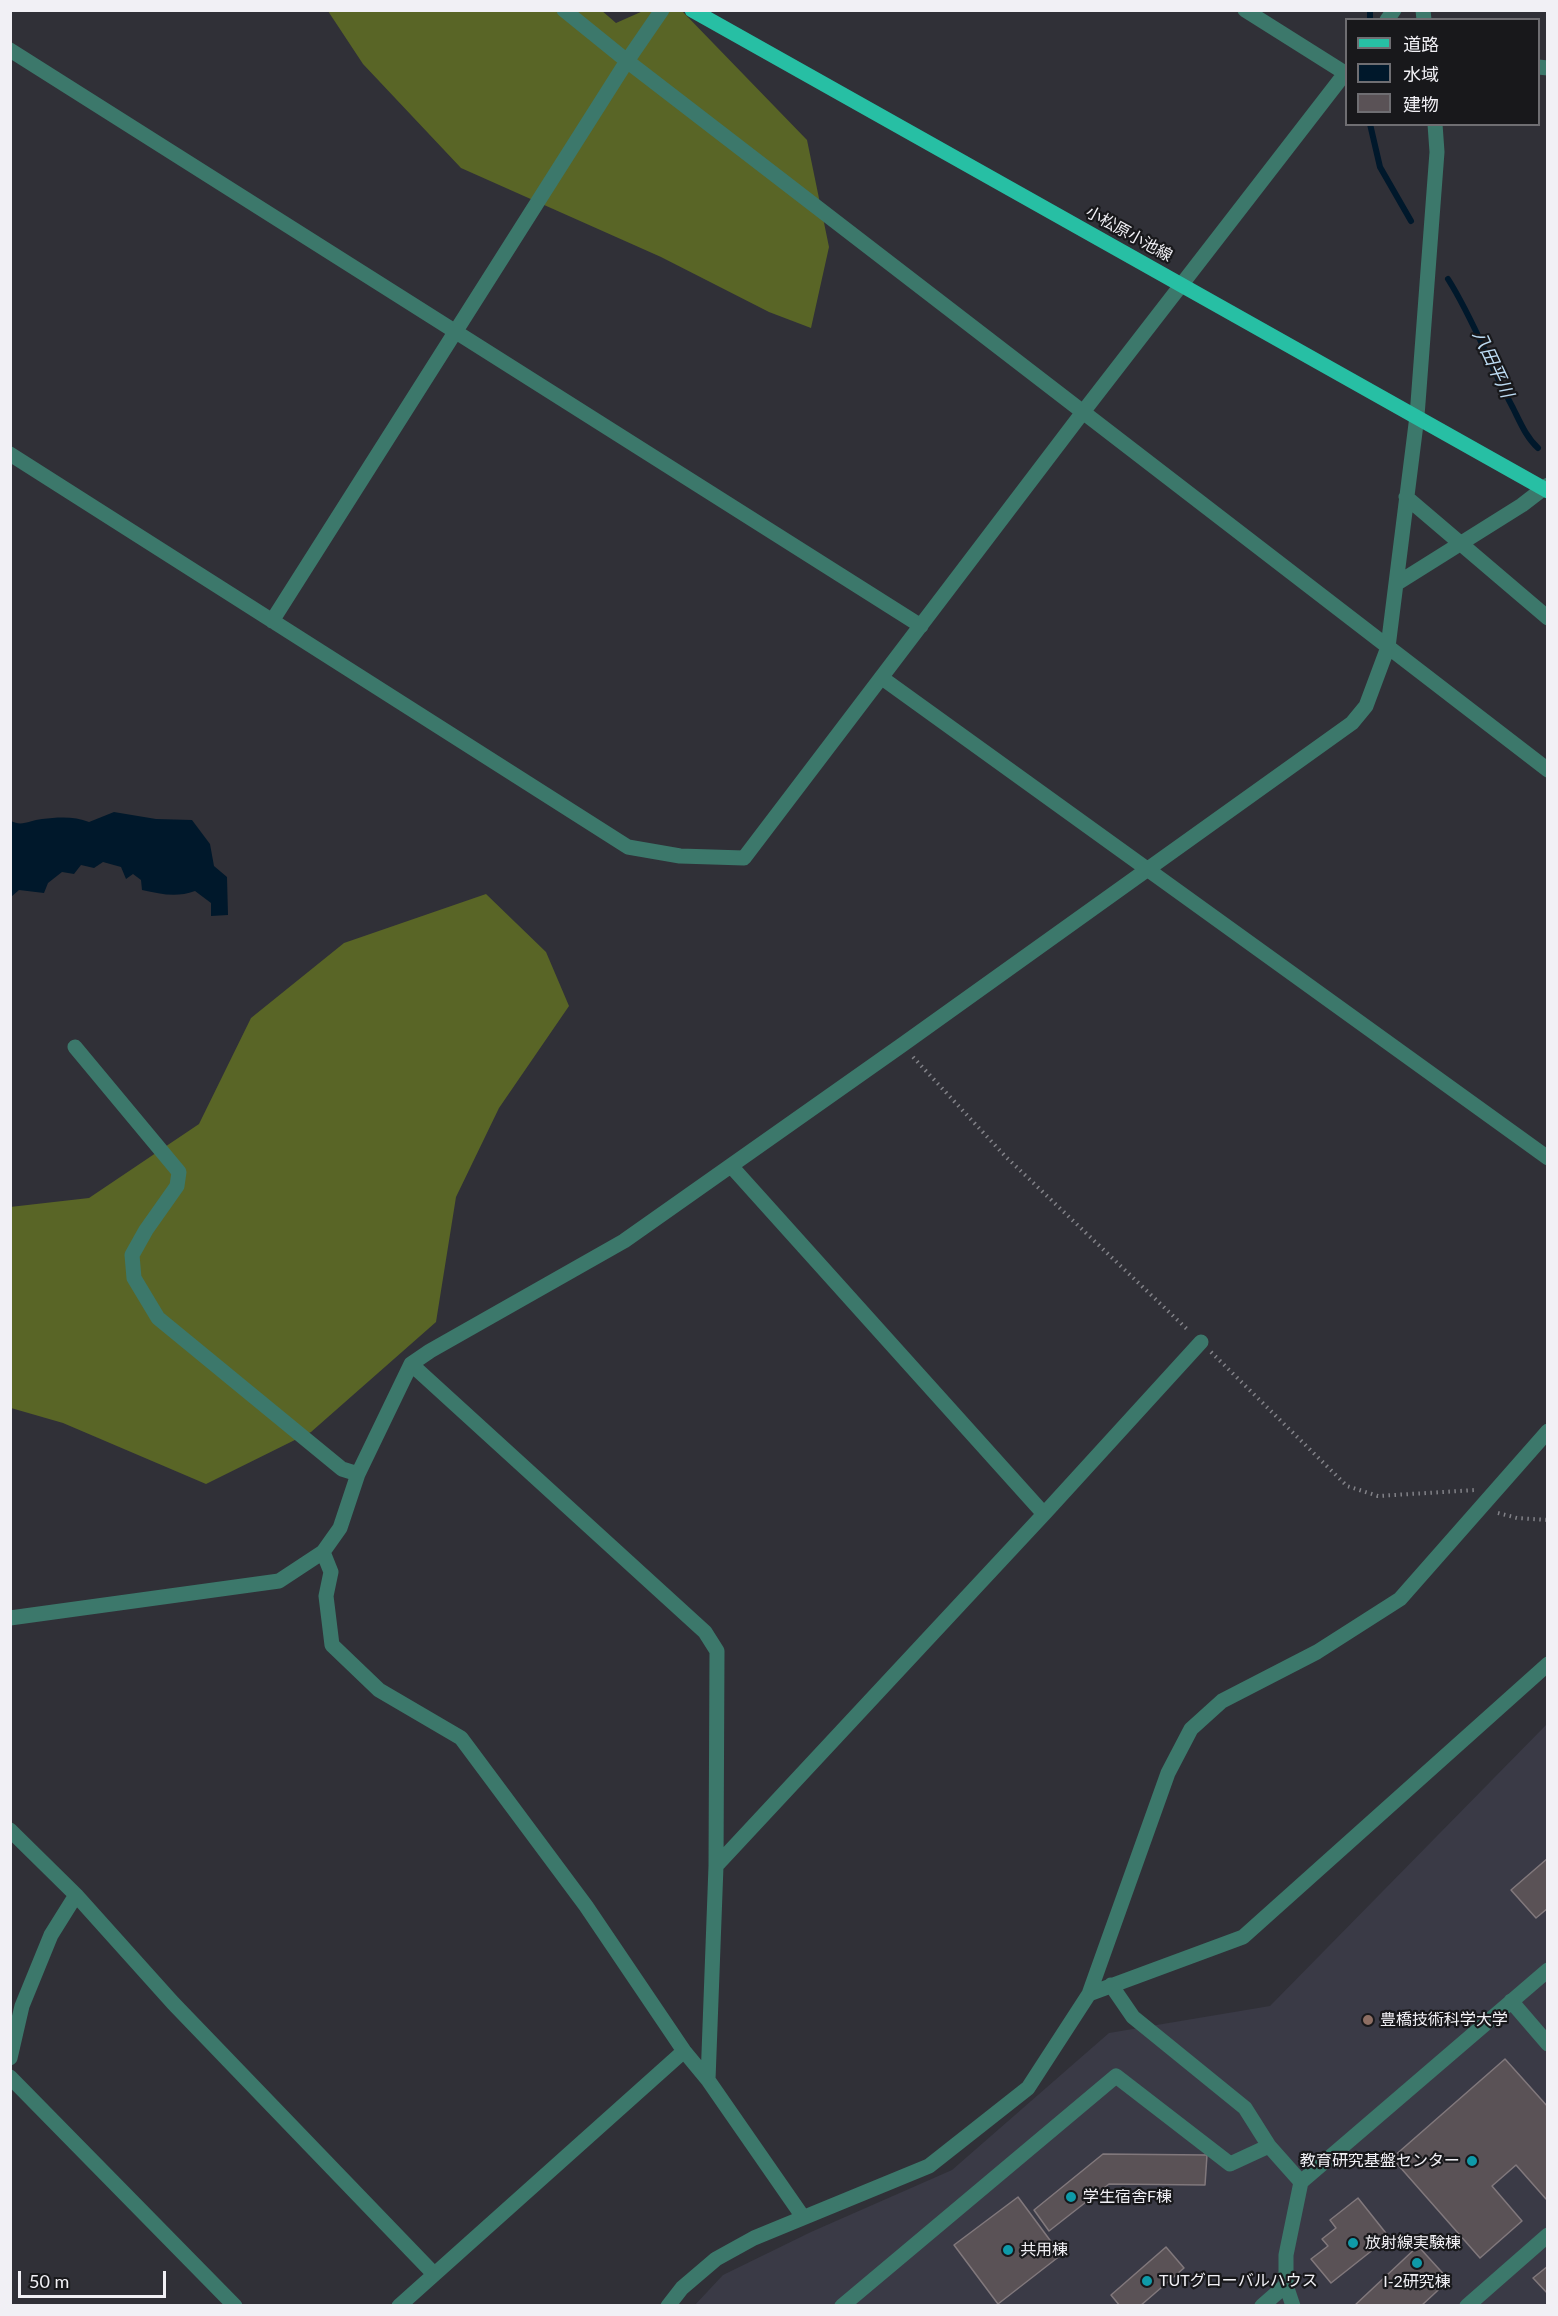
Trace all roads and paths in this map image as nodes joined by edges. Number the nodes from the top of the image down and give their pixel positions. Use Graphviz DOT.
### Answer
graph roads {
  1 [pos="564,10"];
  2 [pos="662,10"];
  3 [pos="692,10"];
  4 [pos="1245,10"];
  5 [pos="10,50"];
  6 [pos="627,62"];
  7 [pos="1345,72"];
  8 [pos="1345,74"];
  9 [pos="1435,126"];
  10 [pos="1181,284"];
  11 [pos="456,331"];
  12 [pos="1083,412"];
  13 [pos="1417,416"];
  14 [pos="10,454"];
  15 [pos="1546,488"];
  16 [pos="1406,497"];
  17 [pos="1459,544"];
  18 [pos="1396,584"];
  19 [pos="1548,618"];
  20 [pos="272,621"];
  21 [pos="921,626"];
  22 [pos="1388,647"];
  23 [pos="882,678"];
  24 [pos="1548,770"];
  25 [pos="1147,868"];
  26 [pos="902,1045"];
  27 [pos="75,1047"];
  28 [pos="1548,1158"];
  29 [pos="731,1166"];
  30 [pos="1201,1342"];
  31 [pos="411,1364"];
  32 [pos="1548,1431"];
  33 [pos="358,1474"];
  34 [pos="1493,1491"];
  35 [pos="1484,1503"];
  36 [pos="1044,1514"];
  37 [pos="1548,1520"];
  38 [pos="323,1552"];
  39 [pos="10,1618"];
  40 [pos="1548,1664"];
  41 [pos="10,1830"];
  42 [pos="716,1866"];
  43 [pos="76,1895"];
  44 [pos="1548,1970"];
  45 [pos="1111,1985"];
  46 [pos="1089,1994"];
  47 [pos="1511,2001"];
  48 [pos="1548,2044"];
  49 [pos="684,2050"];
  50 [pos="10,2058"];
  51 [pos="10,2077"];
  52 [pos="708,2080"];
  53 [pos="1269,2145"];
  54 [pos="1301,2182"];
  55 [pos="802,2217"];
  56 [pos="1548,2235"];
  57 [pos="434,2274"];
  58 [pos="1286,2284"];
  59 [pos="235,2306"];
  60 [pos="399,2306"];
  61 [pos="668,2306"];
  62 [pos="843,2306"];
  63 [pos="1262,2306"];
  64 [pos="1293,2306"];
  65 [pos="1467,2306"];
  1 -- 6 [label="street"];
  2 -- 6 [label="street"];
  3 -- 10 [label="main road, 小松原小池線"];
  4 -- 7 [label="street"];
  5 -- 11 [label="street"];
  6 -- 11 [label="street"];
  6 -- 12 [label="street"];
  8 -- 10 [label="street"];
  9 -- 13 [label="street"];
  10 -- 12 [label="street"];
  10 -- 13 [label="main road, 小松原小池線"];
  11 -- 20 [label="street"];
  11 -- 21 [label="street"];
  12 -- 21 [label="street"];
  12 -- 22 [label="street"];
  13 -- 15 [label="main road, 小松原小池線"];
  13 -- 16 [label="street"];
  14 -- 20 [label="street"];
  15 -- 17 [label="street"];
  16 -- 17 [label="street"];
  16 -- 18 [label="street"];
  17 -- 18 [label="street"];
  17 -- 19 [label="street"];
  18 -- 22 [label="street"];
  20 -- 23 [label="street"];
  21 -- 23 [label="street"];
  22 -- 24 [label="street"];
  22 -- 25 [label="street"];
  23 -- 25 [label="street"];
  25 -- 26 [label="street"];
  25 -- 28 [label="street"];
  26 -- 29 [label="street"];
  26 -- 30 [label="path"];
  27 -- 33 [label="street"];
  29 -- 31 [label="street"];
  29 -- 36 [label="street"];
  30 -- 34 [label="path"];
  30 -- 36 [label="street"];
  31 -- 33 [label="street"];
  31 -- 42 [label="street"];
  32 -- 34 [label="street"];
  33 -- 38 [label="street"];
  34 -- 35 [label="street"];
  35 -- 37 [label="path"];
  35 -- 46 [label="street"];
  36 -- 42 [label="street"];
  38 -- 39 [label="street"];
  38 -- 49 [label="street"];
  40 -- 45 [label="street"];
  41 -- 43 [label="street"];
  42 -- 52 [label="street"];
  43 -- 50 [label="street"];
  43 -- 57 [label="street"];
  44 -- 47 [label="street"];
  45 -- 46 [label="street"];
  45 -- 53 [label="street"];
  46 -- 55 [label="street"];
  47 -- 48 [label="street"];
  47 -- 54 [label="street"];
  49 -- 52 [label="street"];
  49 -- 57 [label="street"];
  51 -- 59 [label="street"];
  52 -- 55 [label="street"];
  53 -- 54 [label="street"];
  53 -- 62 [label="street"];
  54 -- 58 [label="street"];
  55 -- 61 [label="street"];
  56 -- 65 [label="street"];
  57 -- 60 [label="street"];
  58 -- 63 [label="street"];
  58 -- 64 [label="street"];
}
